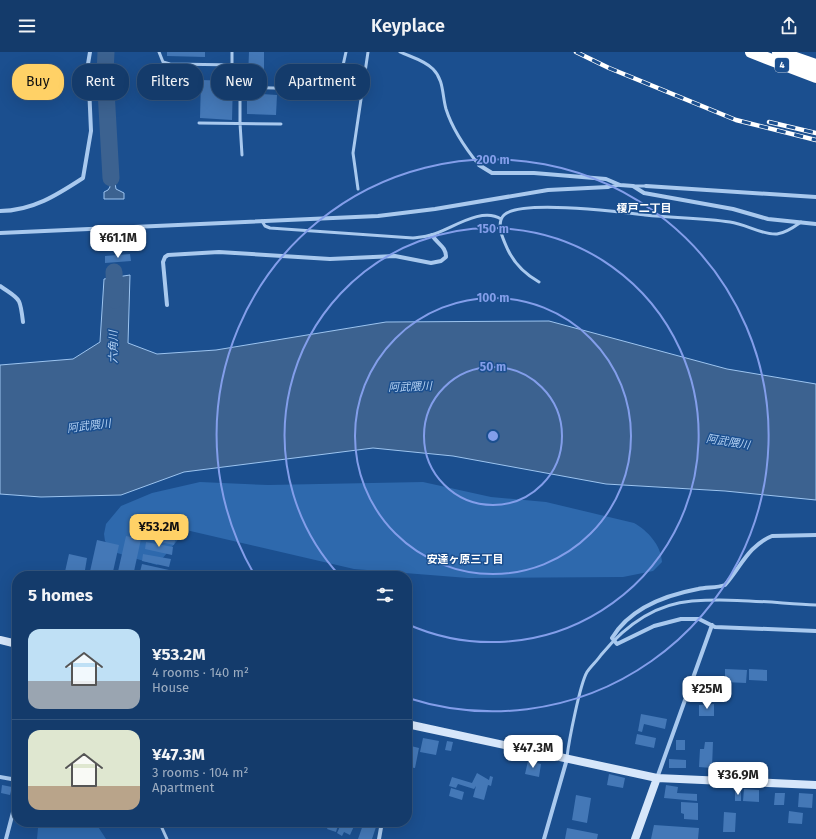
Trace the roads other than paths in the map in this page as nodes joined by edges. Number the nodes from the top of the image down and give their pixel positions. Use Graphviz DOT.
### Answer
graph roads {
  1 [pos="90,52"];
  2 [pos="159,52"];
  3 [pos="232,52"];
  4 [pos="346,52"];
  5 [pos="368,52"];
  6 [pos="400,52"];
  7 [pos="745,52"];
  8 [pos="751,52"];
  9 [pos="778,52"];
  10 [pos="797,52"];
  11 [pos="232,64"];
  12 [pos="211,65"];
  13 [pos="815,70"];
  14 [pos="267,88"];
  15 [pos="240,100"];
  16 [pos="199,123"];
  17 [pos="240,123"];
  18 [pos="281,124"];
  19 [pos="242,155"];
  20 [pos="479,165"];
  21 [pos="620,185"];
  22 [pos="633,186"];
  23 [pos="646,186"];
  24 [pos="608,187"];
  25 [pos="358,189"];
  26 [pos="816,197"];
  27 [pos="0,211"];
  28 [pos="501,219"];
  29 [pos="262,221"];
  30 [pos="801,222"];
  31 [pos="816,224"];
  32 [pos="0,233"];
  33 [pos="432,235"];
  34 [pos="539,282"];
  35 [pos="0,286"];
  36 [pos="167,305"];
  37 [pos="23,322"];
  38 [pos="816,535"];
  39 [pos="816,605"];
  40 [pos="712,625"];
  41 [pos="816,631"];
  42 [pos="0,640"];
  43 [pos="614,640"];
  44 [pos="12,643"];
  45 [pos="412,725"];
  46 [pos="567,758"];
  47 [pos="0,777"];
  48 [pos="657,778"];
  49 [pos="12,779"];
  50 [pos="816,785"];
  51 [pos="12,816"];
  52 [pos="162,827"];
  53 [pos="381,827"];
  54 [pos="6,839"];
  55 [pos="167,839"];
  56 [pos="378,839"];
  57 [pos="544,839"];
  58 [pos="635,839"];
  1 -- 27 [label="street"];
  2 -- 12 [label="lane"];
  3 -- 11 [label="lane"];
  4 -- 14 [label="lane"];
  5 -- 25 [label="lane"];
  6 -- 20 [label="lane"];
  7 -- 13 [label="street"];
  8 -- 13 [label="highway, 4"];
  9 -- 13 [label="highway, 4"];
  10 -- 13 [label="street"];
  15 -- 17 [label="lane"];
  16 -- 17 [label="lane"];
  17 -- 18 [label="lane"];
  17 -- 19 [label="lane"];
  20 -- 21 [label="street"];
  21 -- 22 [label="street"];
  21 -- 24 [label="lane"];
  22 -- 23 [label="lane"];
  22 -- 30 [label="street"];
  23 -- 26 [label="street"];
  24 -- 29 [label="street"];
  28 -- 30 [label="lane"];
  28 -- 33 [label="lane"];
  28 -- 34 [label="lane"];
  29 -- 32 [label="street"];
  29 -- 33 [label="lane"];
  30 -- 31 [label="street"];
  33 -- 36 [label="street"];
  35 -- 37 [label="street"];
  38 -- 43 [label="street"];
  39 -- 43 [label="lane"];
  40 -- 41 [label="street"];
  40 -- 43 [label="street"];
  40 -- 48 [label="street"];
  42 -- 44 [label="street"];
  43 -- 46 [label="lane"];
  45 -- 46 [label="street"];
  46 -- 48 [label="street"];
  46 -- 57 [label="street"];
  47 -- 49 [label="street"];
  48 -- 50 [label="street"];
  48 -- 58 [label="street"];
  51 -- 54 [label="street"];
  52 -- 55 [label="lane"];
  53 -- 56 [label="street"];
}
